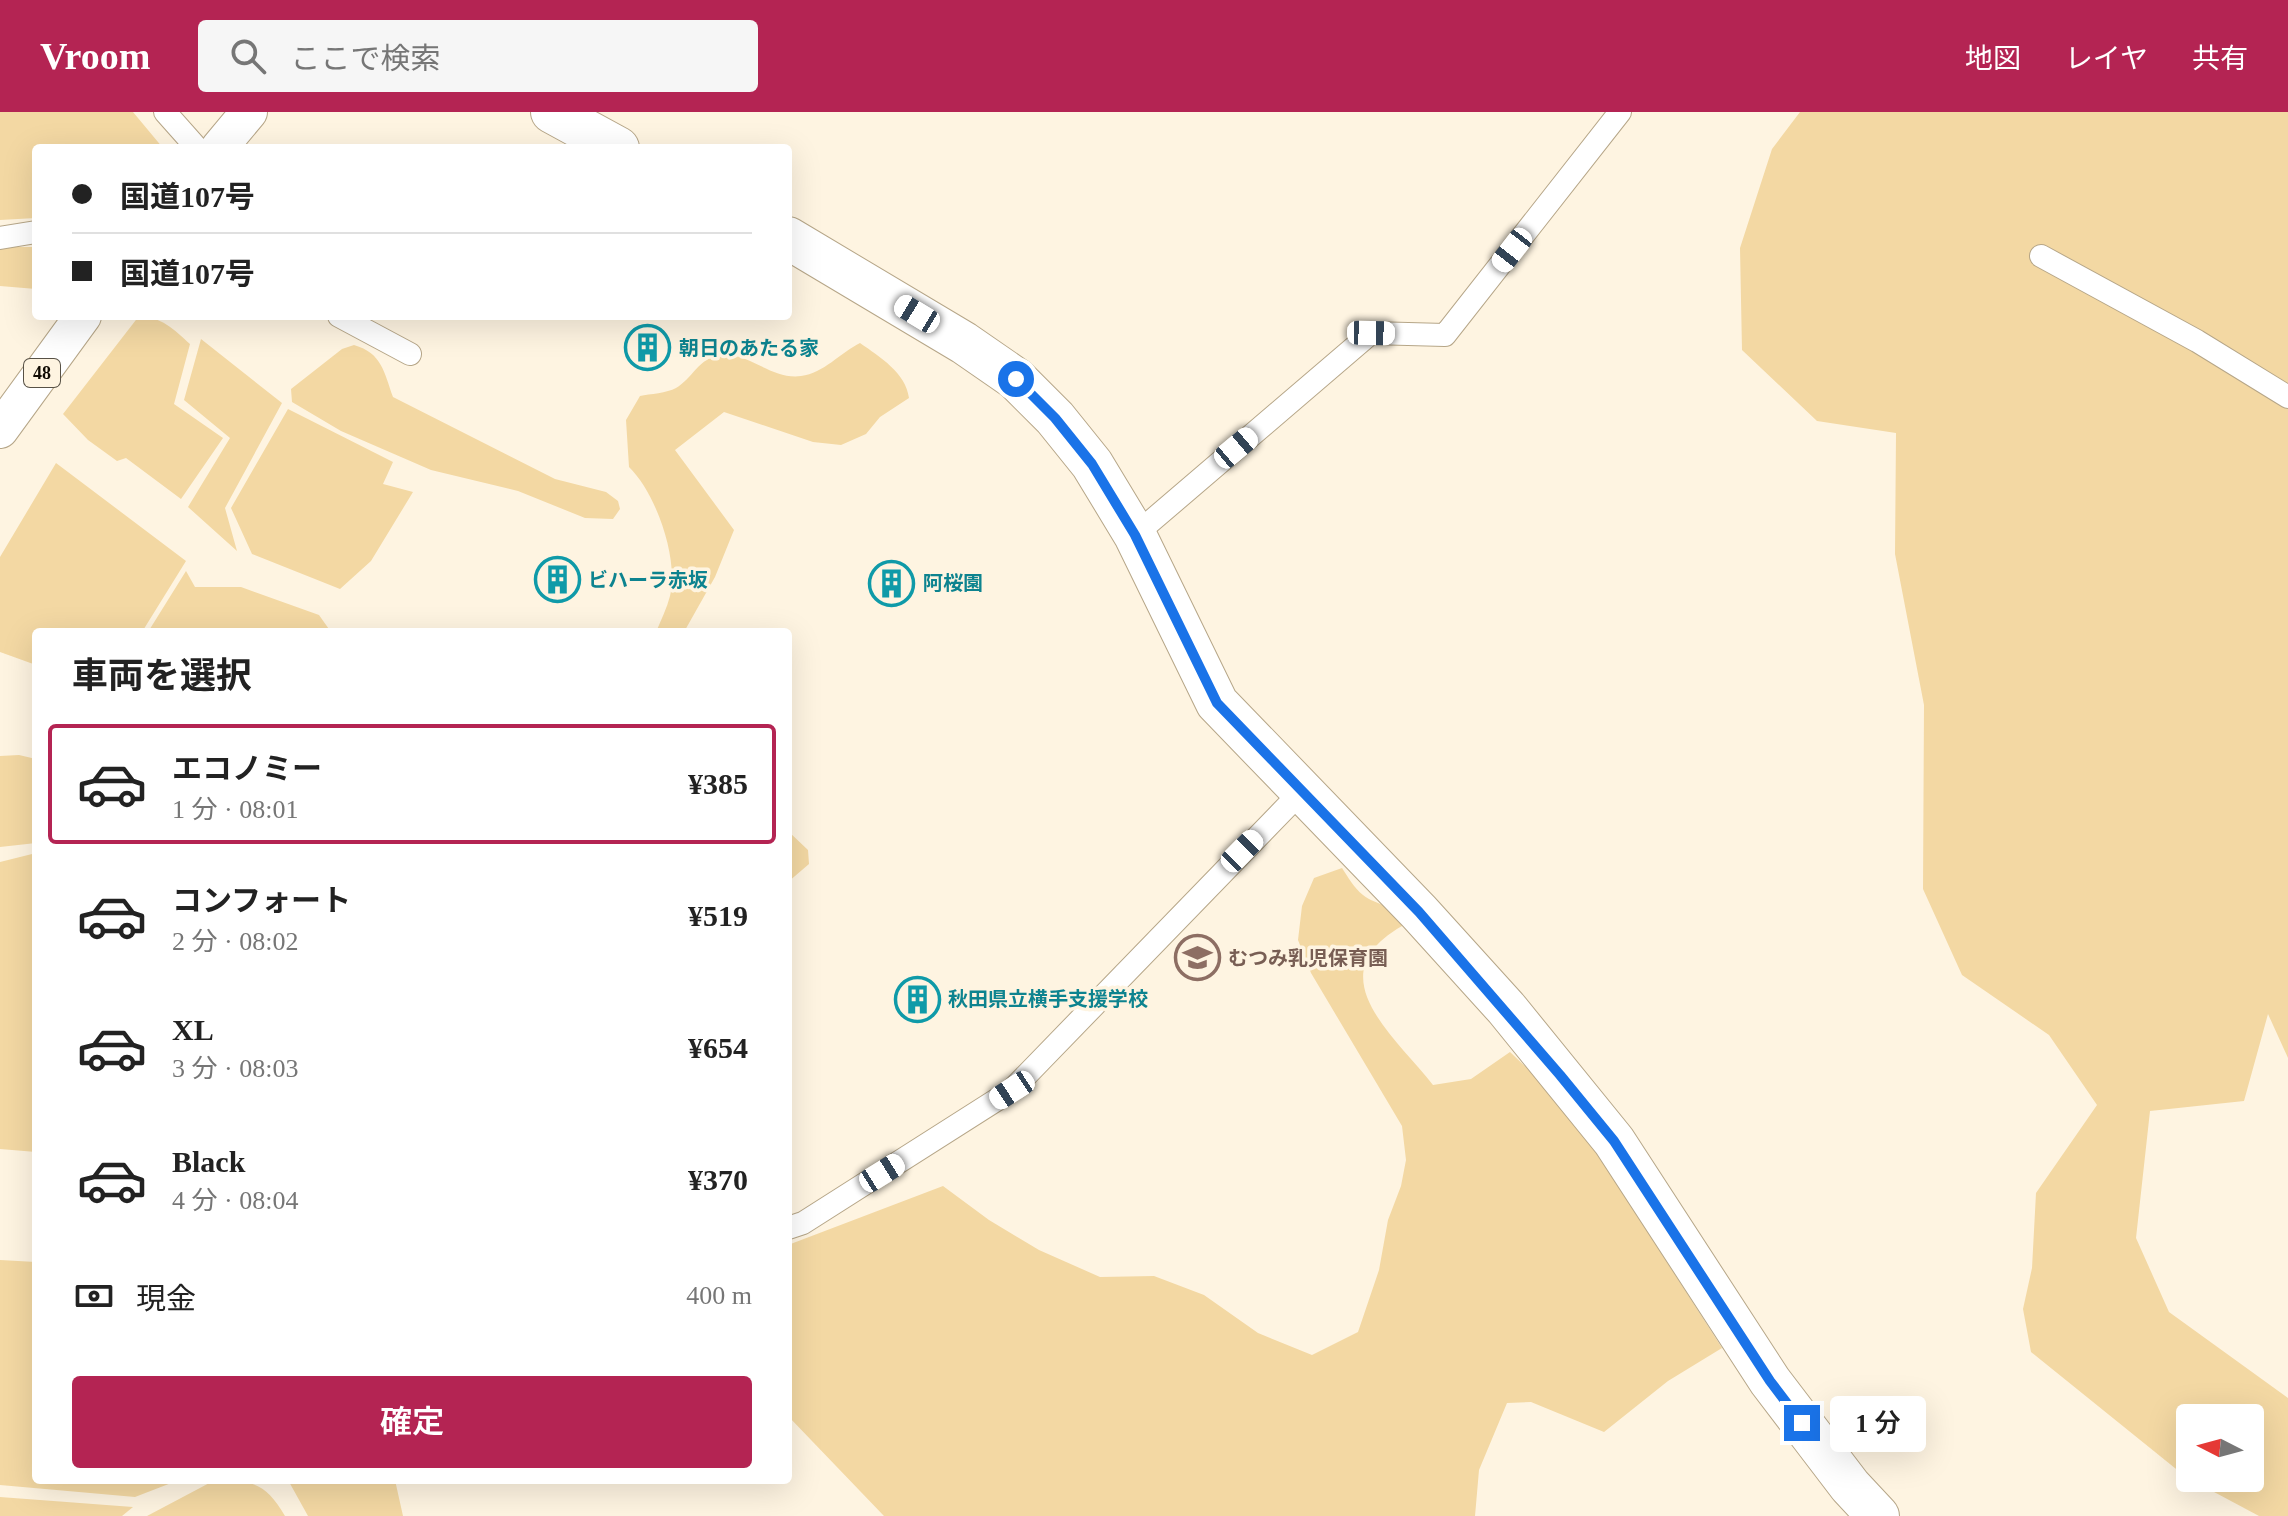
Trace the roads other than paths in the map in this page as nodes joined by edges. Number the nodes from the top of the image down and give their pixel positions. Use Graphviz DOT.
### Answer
graph roads {
  1 [pos="165,112"];
  2 [pos="249,112"];
  3 [pos="552,112"];
  4 [pos="1620,112"];
  5 [pos="193,144"];
  6 [pos="222,144"];
  7 [pos="611,144"];
  8 [pos="32,233"];
  9 [pos="0,238"];
  10 [pos="792,240"];
  11 [pos="2041,256"];
  12 [pos="80,320"];
  13 [pos="346,320"];
  14 [pos="410,354"];
  15 [pos="2288,397"];
  16 [pos="0,430"];
  17 [pos="1135,535"];
  18 [pos="1302,791"];
  19 [pos="792,1227"];
  20 [pos="1878,1516"];
  1 -- 5 [label="street"];
  2 -- 6 [label="main road"];
  3 -- 7 [label="highway"];
  4 -- 17 [label="street"];
  8 -- 9 [label="street"];
  10 -- 17 [label="highway"];
  11 -- 15 [label="street"];
  12 -- 16 [label="main road, 48"];
  13 -- 14 [label="street"];
  17 -- 18 [label="highway"];
  18 -- 19 [label="street"];
  18 -- 20 [label="highway"];
}
